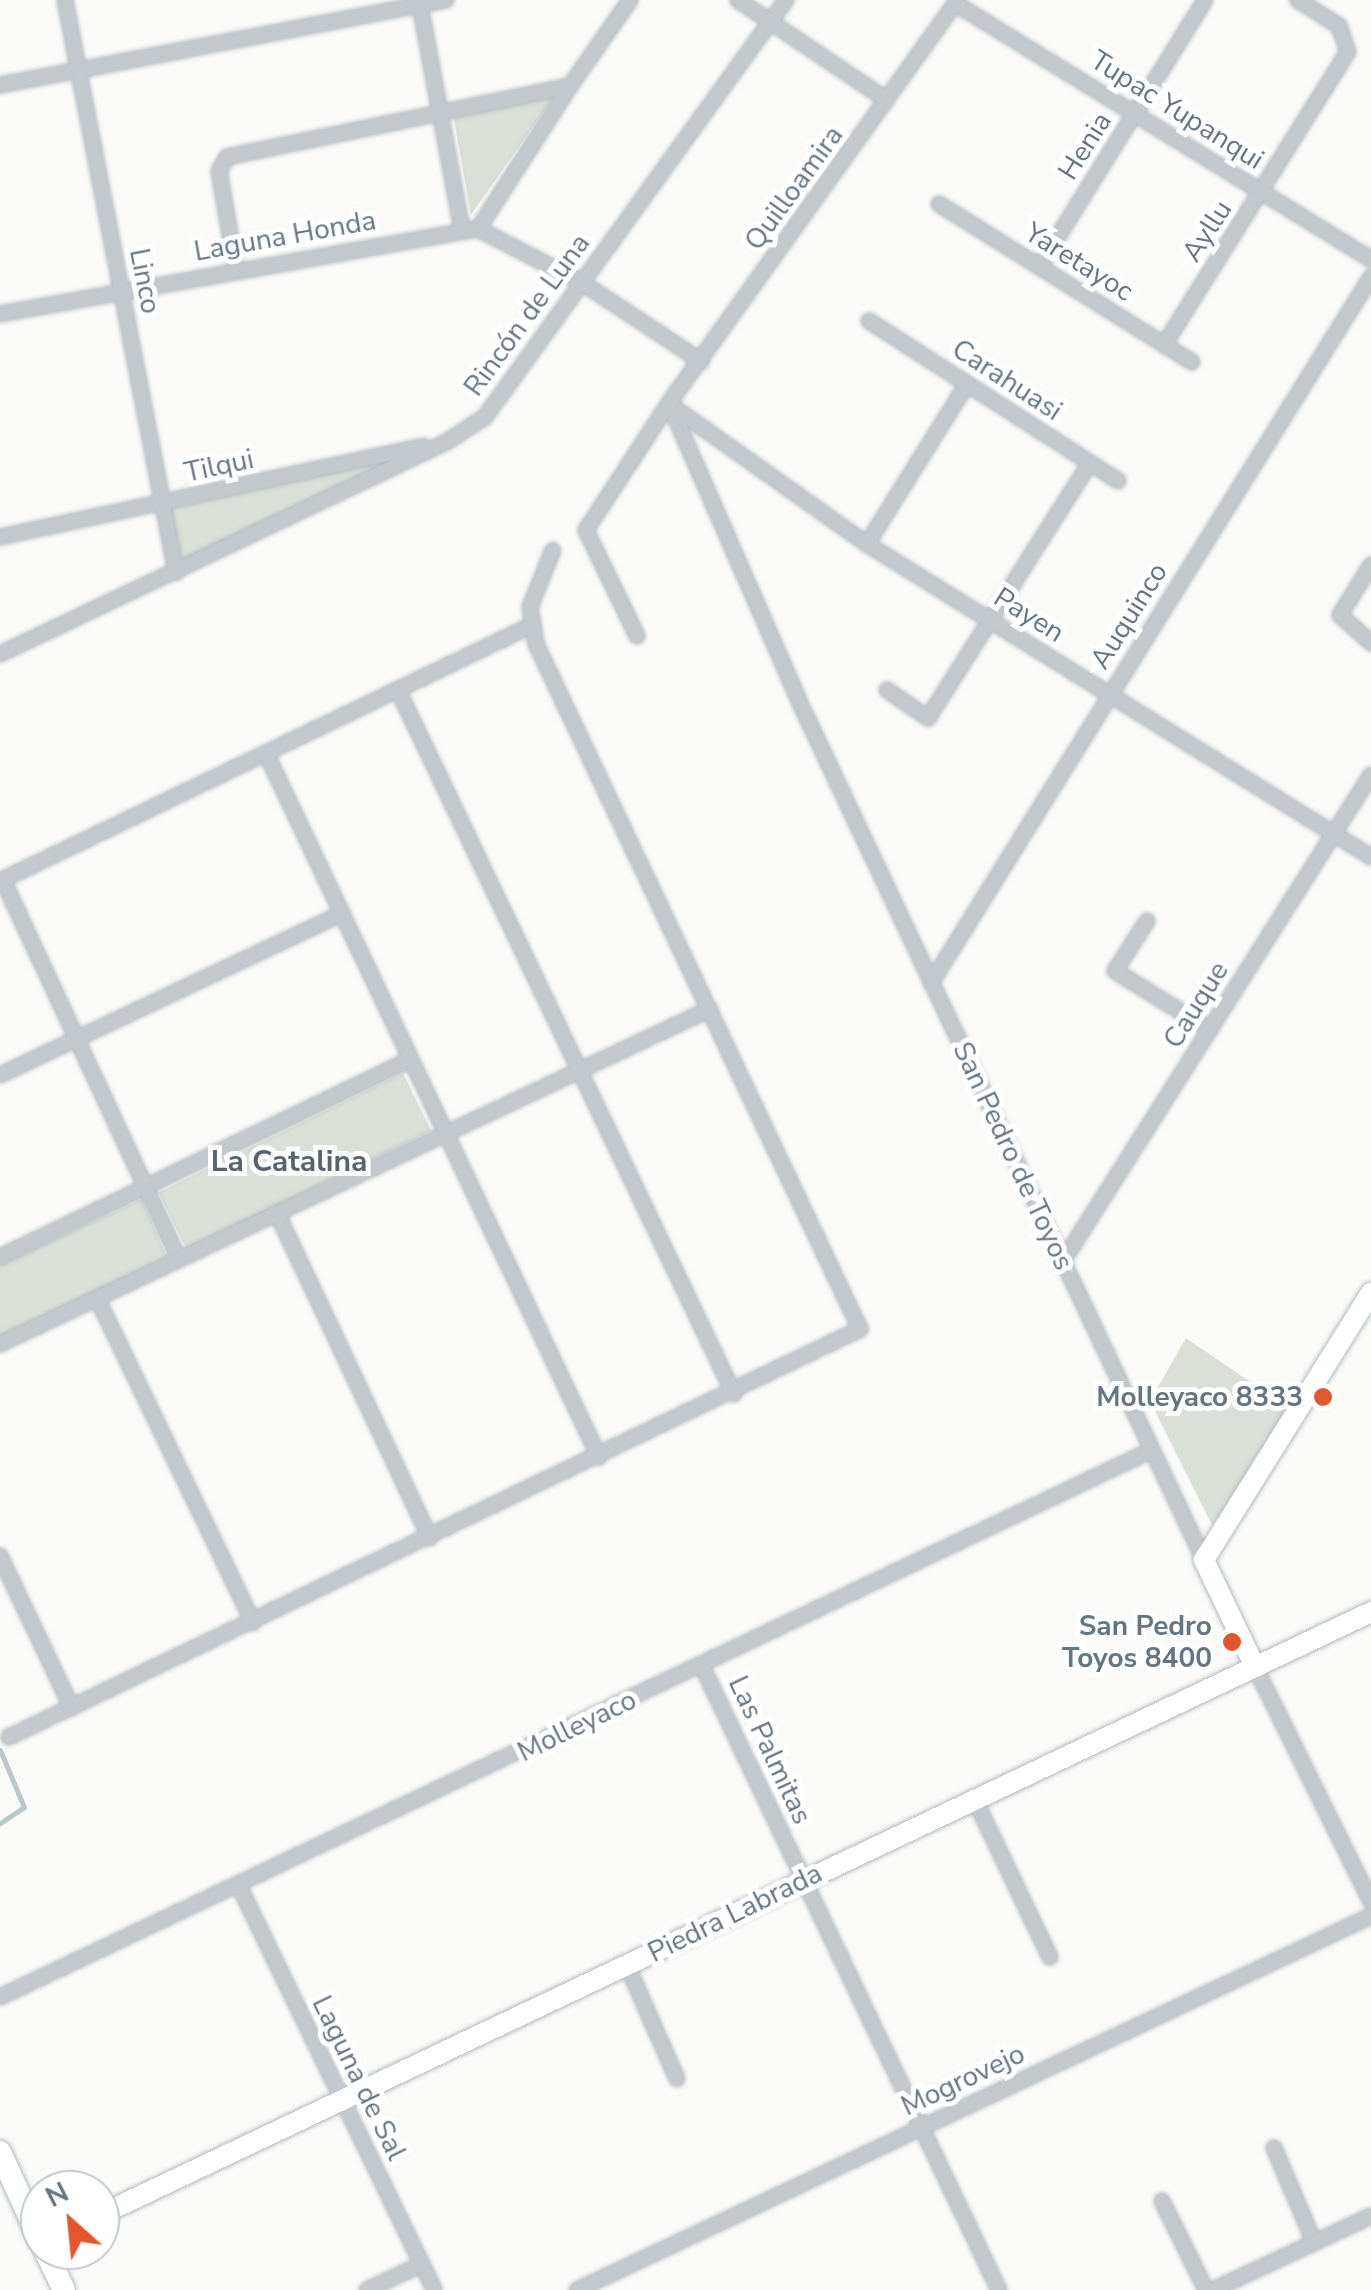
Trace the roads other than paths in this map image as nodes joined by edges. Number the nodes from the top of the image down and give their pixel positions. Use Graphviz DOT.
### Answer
graph roads {
  1 [pos="65,0"];
  2 [pos="446,0"];
  3 [pos="630,0"];
  4 [pos="738,0"];
  5 [pos="786,0"];
  6 [pos="1204,0"];
  7 [pos="1298,0"];
  8 [pos="957,2"];
  9 [pos="420,6"];
  10 [pos="770,21"];
  11 [pos="78,70"];
  12 [pos="0,85"];
  13 [pos="570,86"];
  14 [pos="887,100"];
  15 [pos="440,114"];
  16 [pos="1134,114"];
  17 [pos="1262,192"];
  18 [pos="939,204"];
  19 [pos="478,229"];
  20 [pos="462,230"];
  21 [pos="1371,259"];
  22 [pos="1039,267"];
  23 [pos="236,270"];
  24 [pos="1371,278"];
  25 [pos="581,282"];
  26 [pos="121,291"];
  27 [pos="0,314"];
  28 [pos="868,321"];
  29 [pos="1164,344"];
  30 [pos="701,361"];
  31 [pos="1192,362"];
  32 [pos="967,384"];
  33 [pos="668,403"];
  34 [pos="448,441"];
  35 [pos="1090,462"];
  36 [pos="1118,481"];
  37 [pos="162,504"];
  38 [pos="0,537"];
  39 [pos="867,544"];
  40 [pos="554,550"];
  41 [pos="1371,565"];
  42 [pos="176,572"];
  43 [pos="992,622"];
  44 [pos="530,626"];
  45 [pos="637,636"];
  46 [pos="1371,643"];
  47 [pos="0,654"];
  48 [pos="398,690"];
  49 [pos="887,690"];
  50 [pos="1110,694"];
  51 [pos="266,753"];
  52 [pos="1371,775"];
  53 [pos="1333,834"];
  54 [pos="1371,858"];
  55 [pos="1,881"];
  56 [pos="342,913"];
  57 [pos="1147,921"];
  58 [pos="932,982"];
  59 [pos="710,1009"];
  60 [pos="1210,1030"];
  61 [pos="78,1038"];
  62 [pos="410,1060"];
  63 [pos="579,1070"];
  64 [pos="0,1075"];
  65 [pos="446,1132"];
  66 [pos="148,1188"];
  67 [pos="276,1212"];
  68 [pos="0,1257"];
  69 [pos="179,1259"];
  70 [pos="1063,1261"];
  71 [pos="1371,1293"];
  72 [pos="98,1298"];
  73 [pos="0,1344"];
  74 [pos="734,1394"];
  75 [pos="1152,1450"];
  76 [pos="600,1458"];
  77 [pos="430,1538"];
  78 [pos="0,1556"];
  79 [pos="1204,1560"];
  80 [pos="1371,1612"];
  81 [pos="254,1622"];
  82 [pos="702,1666"];
  83 [pos="1254,1667"];
  84 [pos="72,1708"];
  85 [pos="10,1738"];
  86 [pos="975,1800"];
  87 [pos="804,1880"];
  88 [pos="240,1888"];
  89 [pos="1371,1902"];
  90 [pos="1371,1916"];
  91 [pos="1050,1957"];
  92 [pos="626,1965"];
  93 [pos="0,1998"];
  94 [pos="676,2079"];
  95 [pos="342,2099"];
  96 [pos="922,2127"];
  97 [pos="1274,2148"];
  98 [pos="0,2152"];
  99 [pos="20,2196"];
  100 [pos="1162,2202"];
  101 [pos="120,2205"];
  102 [pos="1371,2216"];
  103 [pos="1314,2242"];
  104 [pos="422,2264"];
  105 [pos="606,2284"];
  106 [pos="367,2290"];
  107 [pos="434,2290"];
  108 [pos="577,2290"];
  109 [pos="999,2290"];
  110 [pos="1210,2290"];
  1 -- 11 [label="street, Linco"];
  2 -- 9 [label="street"];
  3 -- 13 [label="street"];
  4 -- 10 [label="street"];
  5 -- 10 [label="street, Rincón de Luna"];
  6 -- 16 [label="street, Henia"];
  7 -- 17 [label="street, Ayllu"];
  8 -- 14 [label="street, Quilloamira"];
  8 -- 16 [label="street, Tupac Yupanqui"];
  9 -- 11 [label="street"];
  9 -- 15 [label="street"];
  10 -- 14 [label="street"];
  10 -- 25 [label="street, Rincón de Luna"];
  11 -- 12 [label="street"];
  11 -- 26 [label="street, Linco"];
  13 -- 15 [label="street"];
  13 -- 19 [label="street"];
  14 -- 30 [label="street, Quilloamira"];
  15 -- 20 [label="street"];
  15 -- 23 [label="street"];
  16 -- 17 [label="street, Tupac Yupanqui"];
  16 -- 22 [label="street, Henia"];
  17 -- 21 [label="street, Tupac Yupanqui"];
  17 -- 29 [label="street, Ayllu"];
  18 -- 22 [label="street, Yaretayoc"];
  19 -- 20 [label="street, Laguna Honda"];
  19 -- 25 [label="street"];
  20 -- 23 [label="street, Laguna Honda"];
  22 -- 29 [label="street, Yaretayoc"];
  23 -- 26 [label="street, Laguna Honda"];
  24 -- 50 [label="street, Auquinco"];
  25 -- 30 [label="street"];
  25 -- 34 [label="street, Rincón de Luna"];
  26 -- 27 [label="street, Laguna Honda"];
  26 -- 37 [label="street, Linco"];
  28 -- 32 [label="street, Carahuasi"];
  29 -- 31 [label="street, Yaretayoc"];
  30 -- 33 [label="street, Quilloamira"];
  32 -- 35 [label="street, Carahuasi"];
  32 -- 39 [label="street"];
  33 -- 39 [label="street, Payen"];
  33 -- 45 [label="street, Quilloamira"];
  33 -- 58 [label="street, San Pedro de Toyos"];
  34 -- 37 [label="street, Tilqui"];
  34 -- 42 [label="street, Rincón de Luna"];
  35 -- 36 [label="street, Carahuasi"];
  35 -- 43 [label="street"];
  37 -- 38 [label="street, Tilqui"];
  37 -- 42 [label="street, Linco"];
  39 -- 43 [label="street, Payen"];
  40 -- 44 [label="street"];
  41 -- 46 [label="street"];
  42 -- 47 [label="street, Rincón de Luna"];
  43 -- 49 [label="street"];
  43 -- 50 [label="street, Payen"];
  44 -- 48 [label="street"];
  44 -- 59 [label="street"];
  48 -- 51 [label="street"];
  48 -- 63 [label="street"];
  50 -- 53 [label="street, Payen"];
  50 -- 58 [label="street, Auquinco"];
  51 -- 55 [label="street"];
  51 -- 56 [label="street"];
  52 -- 53 [label="street, Cauque"];
  53 -- 54 [label="street, Payen"];
  53 -- 60 [label="street, Cauque"];
  55 -- 61 [label="street"];
  56 -- 61 [label="street"];
  56 -- 62 [label="street"];
  57 -- 60 [label="street"];
  58 -- 70 [label="street, San Pedro de Toyos"];
  59 -- 63 [label="street"];
  59 -- 74 [label="street"];
  60 -- 70 [label="street, Cauque"];
  61 -- 64 [label="street"];
  61 -- 66 [label="street"];
  62 -- 65 [label="street"];
  62 -- 66 [label="street"];
  63 -- 65 [label="street"];
  63 -- 74 [label="street"];
  65 -- 67 [label="street"];
  65 -- 76 [label="street"];
  66 -- 68 [label="street"];
  66 -- 69 [label="street"];
  67 -- 69 [label="street"];
  67 -- 77 [label="street"];
  69 -- 72 [label="street"];
  70 -- 75 [label="street, San Pedro de Toyos"];
  71 -- 79 [label="main road"];
  72 -- 73 [label="street"];
  72 -- 81 [label="street"];
  74 -- 76 [label="street"];
  75 -- 79 [label="street, San Pedro de Toyos"];
  75 -- 82 [label="street, Molleyaco"];
  76 -- 77 [label="street"];
  77 -- 81 [label="street"];
  78 -- 84 [label="street"];
  79 -- 83 [label="main road, San Pedro de Toyos"];
  80 -- 83 [label="main road, Piedra Labrada"];
  81 -- 84 [label="street"];
  82 -- 87 [label="street, Las Palmitas"];
  82 -- 88 [label="street, Molleyaco"];
  83 -- 86 [label="main road, Piedra Labrada"];
  83 -- 89 [label="street, San Pedro de Toyos"];
  84 -- 85 [label="street"];
  86 -- 87 [label="main road, Piedra Labrada"];
  86 -- 91 [label="street"];
  87 -- 92 [label="main road, Piedra Labrada"];
  87 -- 96 [label="street, Las Palmitas"];
  88 -- 93 [label="street, Molleyaco"];
  88 -- 95 [label="street, Laguna de Sal"];
  90 -- 96 [label="street, Mogrovejo"];
  92 -- 94 [label="street"];
  92 -- 95 [label="main road, Piedra Labrada"];
  95 -- 101 [label="main road, Piedra Labrada"];
  95 -- 104 [label="street, Laguna de Sal"];
  96 -- 105 [label="street, Mogrovejo"];
  96 -- 109 [label="street, Las Palmitas"];
  97 -- 103 [label="street"];
  98 -- 99 [label="main road"];
  100 -- 110 [label="street"];
  102 -- 103 [label="street"];
  103 -- 110 [label="street"];
  104 -- 106 [label="street"];
  104 -- 107 [label="street, Laguna de Sal"];
  105 -- 108 [label="street, Mogrovejo"];
}
